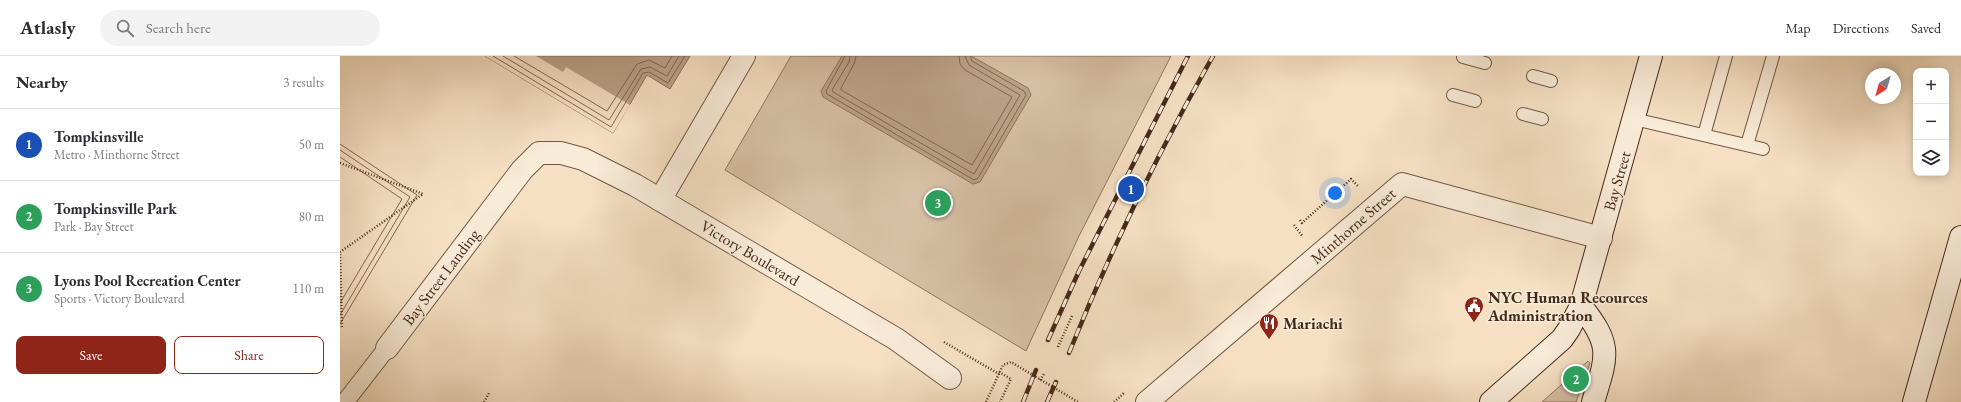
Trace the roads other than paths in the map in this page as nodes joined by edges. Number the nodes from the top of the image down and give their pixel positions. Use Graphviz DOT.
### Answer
graph roads {
  1 [pos="744,56"];
  2 [pos="1652,56"];
  3 [pos="1773,56"];
  4 [pos="1463,57"];
  5 [pos="1727,58"];
  6 [pos="1486,64"];
  7 [pos="1533,76"];
  8 [pos="1551,80"];
  9 [pos="1453,95"];
  10 [pos="1475,101"];
  11 [pos="1523,114"];
  12 [pos="1542,119"];
  13 [pos="1634,119"];
  14 [pos="1704,135"];
  15 [pos="1747,146"];
  16 [pos="1763,149"];
  17 [pos="540,153"];
  18 [pos="660,200"];
  19 [pos="1961,237"];
  20 [pos="1601,238"];
  21 [pos="1581,306"];
  22 [pos="387,348"];
  23 [pos="950,378"];
  24 [pos="345,402"];
  25 [pos="1147,402"];
  26 [pos="1491,402"];
  27 [pos="1593,402"];
  28 [pos="1914,402"];
  1 -- 18 [label="street"];
  2 -- 13 [label="street, Bay Street"];
  3 -- 15 [label="lane"];
  4 -- 6 [label="lane"];
  5 -- 14 [label="lane"];
  7 -- 8 [label="lane"];
  9 -- 10 [label="lane"];
  11 -- 12 [label="lane"];
  13 -- 14 [label="lane"];
  13 -- 20 [label="street, Bay Street"];
  14 -- 15 [label="lane"];
  15 -- 16 [label="lane"];
  17 -- 18 [label="street, Victory Boulevard"];
  17 -- 22 [label="street, Bay Street Landing"];
  18 -- 23 [label="street, Victory Boulevard"];
  19 -- 28 [label="street"];
  20 -- 21 [label="street, Bay Street"];
  20 -- 25 [label="street, Minthorne Street"];
  21 -- 26 [label="street, Bay Street"];
  21 -- 27 [label="street"];
  22 -- 24 [label="street, Bay Street Landing"];
}
